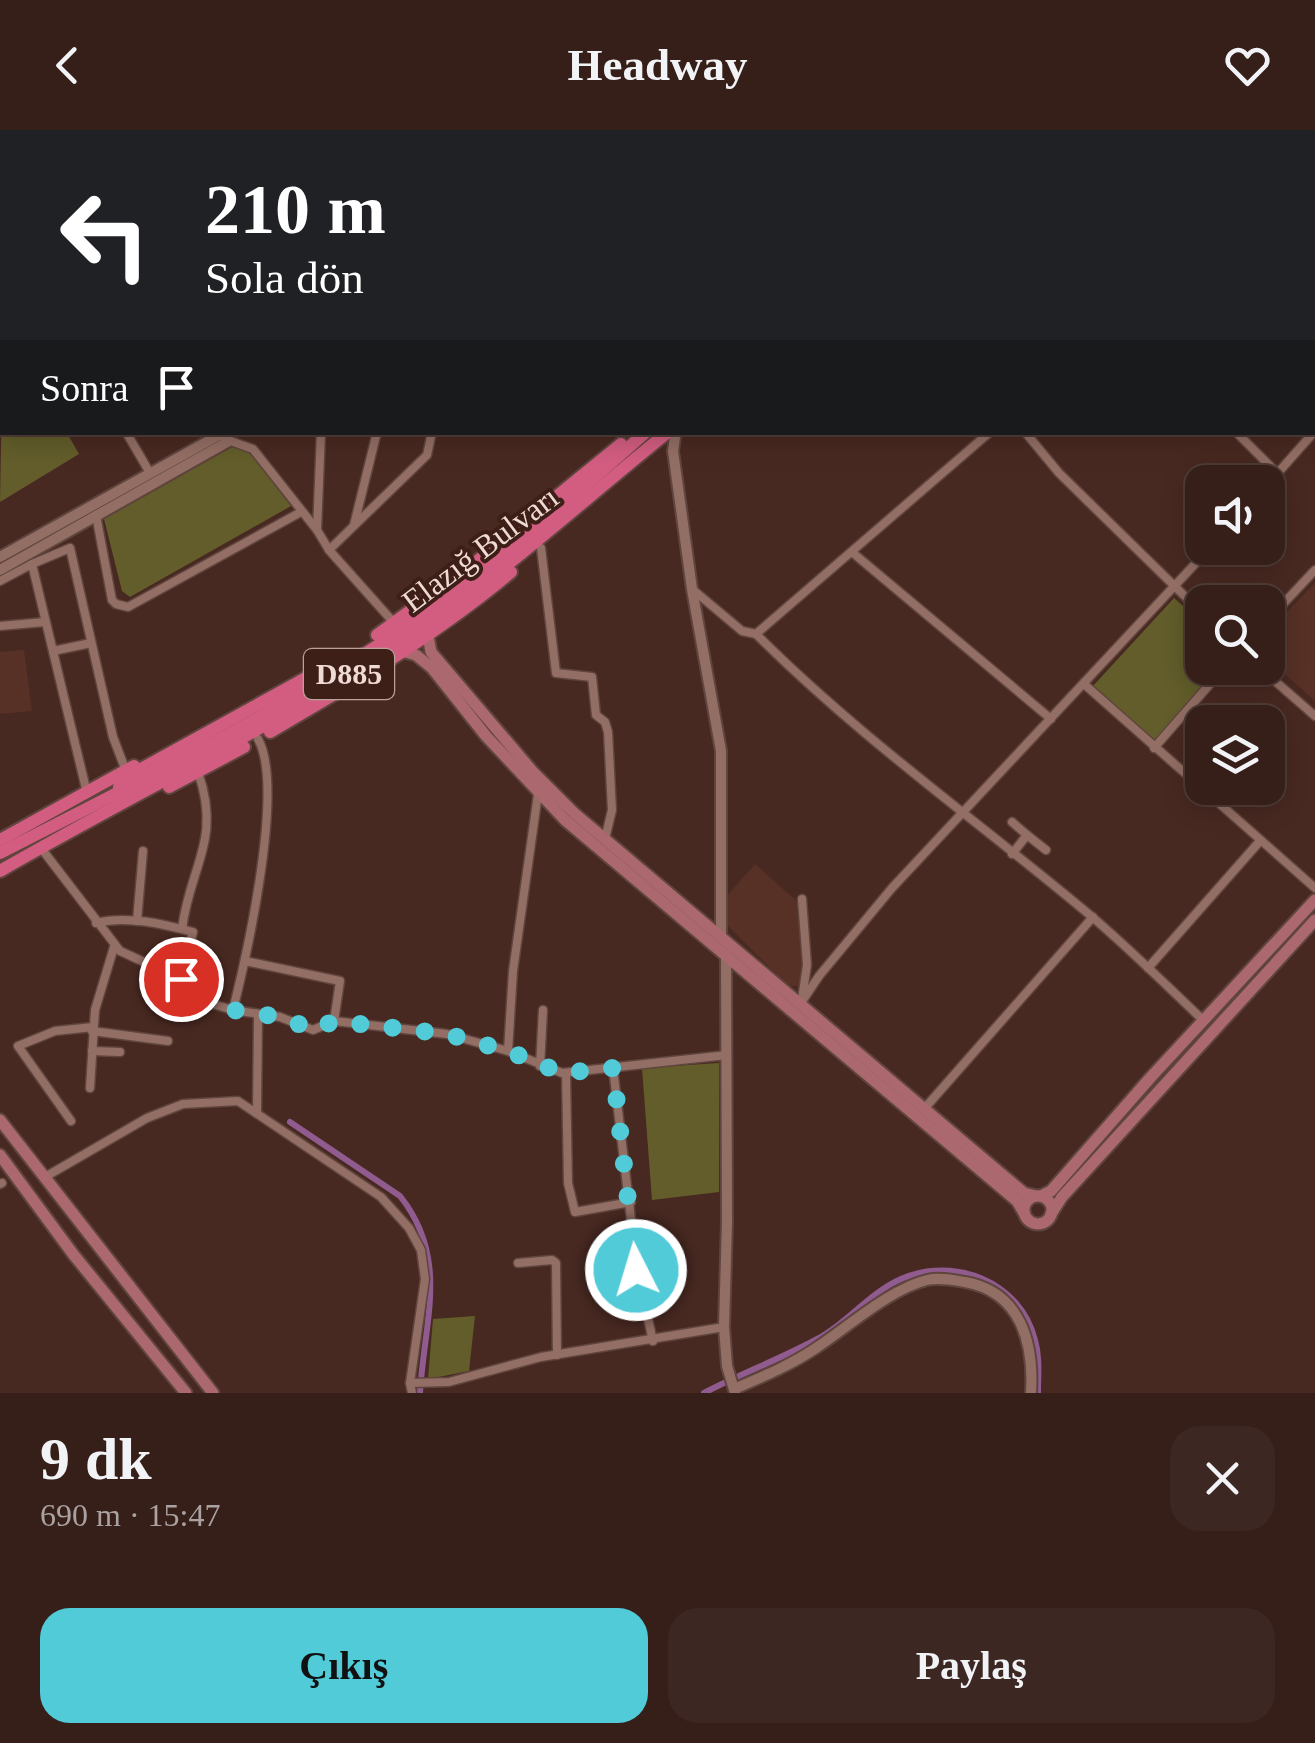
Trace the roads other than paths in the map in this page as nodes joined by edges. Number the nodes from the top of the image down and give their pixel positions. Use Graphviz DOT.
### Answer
graph roads {
  1 [pos="128,435"];
  2 [pos="321,435"];
  3 [pos="376,435"];
  4 [pos="431,435"];
  5 [pos="631,435"];
  6 [pos="642,435"];
  7 [pos="987,435"];
  8 [pos="1027,435"];
  9 [pos="1239,435"];
  10 [pos="1311,435"];
  11 [pos="222,436"];
  12 [pos="672,440"];
  13 [pos="1269,465"];
  14 [pos="1284,465"];
  15 [pos="150,473"];
  16 [pos="301,512"];
  17 [pos="96,515"];
  18 [pos="353,527"];
  19 [pos="317,530"];
  20 [pos="541,548"];
  21 [pos="329,550"];
  22 [pos="853,552"];
  23 [pos="0,557"];
  24 [pos="32,564"];
  25 [pos="1194,565"];
  26 [pos="0,570"];
  27 [pos="1315,570"];
  28 [pos="0,581"];
  29 [pos="1175,586"];
  30 [pos="692,589"];
  31 [pos="1185,596"];
  32 [pos="1285,602"];
  33 [pos="45,622"];
  34 [pos="394,624"];
  35 [pos="0,626"];
  36 [pos="756,634"];
  37 [pos="428,636"];
  38 [pos="91,643"];
  39 [pos="53,651"];
  40 [pos="405,652"];
  41 [pos="1084,684"];
  42 [pos="1209,685"];
  43 [pos="1279,685"];
  44 [pos="1315,716"];
  45 [pos="1052,719"];
  46 [pos="258,740"];
  47 [pos="1154,748"];
  48 [pos="164,757"];
  49 [pos="126,770"];
  50 [pos="198,772"];
  51 [pos="87,793"];
  52 [pos="538,794"];
  53 [pos="114,801"];
  54 [pos="962,814"];
  55 [pos="1012,822"];
  56 [pos="1027,835"];
  57 [pos="605,839"];
  58 [pos="0,840"];
  59 [pos="1260,841"];
  60 [pos="40,848"];
  61 [pos="1046,850"];
  62 [pos="143,851"];
  63 [pos="0,853"];
  64 [pos="1012,854"];
  65 [pos="0,870"];
  66 [pos="1315,888"];
  67 [pos="802,899"];
  68 [pos="1315,900"];
  69 [pos="1093,917"];
  70 [pos="1315,920"];
  71 [pos="137,921"];
  72 [pos="96,923"];
  73 [pos="182,929"];
  74 [pos="722,935"];
  75 [pos="114,948"];
  76 [pos="726,955"];
  77 [pos="245,962"];
  78 [pos="1148,968"];
  79 [pos="181,979"];
  80 [pos="801,1003"];
  81 [pos="233,1010"];
  82 [pos="543,1010"];
  83 [pos="258,1015"];
  84 [pos="334,1021"];
  85 [pos="1204,1021"];
  86 [pos="92,1029"];
  87 [pos="168,1041"];
  88 [pos="92,1051"];
  89 [pos="508,1051"];
  90 [pos="120,1052"];
  91 [pos="727,1055"];
  92 [pos="540,1066"];
  93 [pos="613,1068"];
  94 [pos="566,1073"];
  95 [pos="90,1088"];
  96 [pos="924,1110"];
  97 [pos="257,1113"];
  98 [pos="0,1120"];
  99 [pos="71,1121"];
  100 [pos="0,1155"];
  101 [pos="45,1177"];
  102 [pos="1038,1196"];
  103 [pos="630,1202"];
  104 [pos="1024,1213"];
  105 [pos="1051,1214"];
  106 [pos="85,1229"];
  107 [pos="64,1242"];
  108 [pos="518,1262"];
  109 [pos="724,1327"];
  110 [pos="542,1328"];
  111 [pos="556,1329"];
  112 [pos="653,1340"];
  113 [pos="557,1355"];
  114 [pos="415,1386"];
  115 [pos="732,1390"];
  116 [pos="186,1393"];
  117 [pos="214,1393"];
  118 [pos="1032,1393"];
  1 -- 15 [label="street"];
  2 -- 19 [label="street"];
  3 -- 18 [label="street"];
  4 -- 18 [label="street"];
  5 -- 34 [label="highway"];
  6 -- 53 [label="highway, Elazığ Bulvarı / D885"];
  7 -- 22 [label="street"];
  8 -- 29 [label="street"];
  9 -- 13 [label="street"];
  10 -- 14 [label="street"];
  11 -- 15 [label="street"];
  11 -- 16 [label="street"];
  11 -- 17 [label="street"];
  12 -- 20 [label="highway"];
  12 -- 30 [label="street"];
  12 -- 53 [label="highway, Elazığ Bulvarı / D885"];
  15 -- 23 [label="street"];
  16 -- 17 [label="street"];
  16 -- 19 [label="street"];
  17 -- 26 [label="street"];
  18 -- 21 [label="street"];
  19 -- 21 [label="street"];
  20 -- 37 [label="highway"];
  20 -- 57 [label="street"];
  21 -- 34 [label="street"];
  22 -- 36 [label="street"];
  22 -- 45 [label="street"];
  24 -- 28 [label="street"];
  24 -- 33 [label="street"];
  24 -- 38 [label="street"];
  25 -- 29 [label="street"];
  27 -- 32 [label="street"];
  29 -- 31 [label="street"];
  29 -- 41 [label="street"];
  30 -- 36 [label="street"];
  30 -- 74 [label="street"];
  33 -- 35 [label="street"];
  33 -- 39 [label="street"];
  34 -- 48 [label="highway"];
  36 -- 54 [label="street"];
  37 -- 40 [label="highway"];
  37 -- 57 [label="main road"];
  38 -- 39 [label="street"];
  38 -- 49 [label="street"];
  39 -- 51 [label="street"];
  40 -- 46 [label="highway"];
  40 -- 52 [label="main road"];
  41 -- 45 [label="street"];
  41 -- 47 [label="street"];
  42 -- 47 [label="street"];
  43 -- 44 [label="street"];
  45 -- 54 [label="street"];
  46 -- 50 [label="highway"];
  46 -- 77 [label="street"];
  47 -- 59 [label="street"];
  48 -- 49 [label="highway"];
  48 -- 53 [label="highway"];
  49 -- 51 [label="highway"];
  50 -- 53 [label="highway"];
  50 -- 73 [label="street"];
  51 -- 58 [label="highway"];
  52 -- 76 [label="main road"];
  52 -- 89 [label="street"];
  53 -- 60 [label="highway, Elazığ Bulvarı / D885"];
  53 -- 63 [label="highway, Elazığ Bulvarı / D885"];
  54 -- 64 [label="street"];
  54 -- 80 [label="street"];
  55 -- 56 [label="street"];
  56 -- 61 [label="street"];
  56 -- 64 [label="street"];
  57 -- 74 [label="main road"];
  59 -- 66 [label="street"];
  59 -- 78 [label="street"];
  60 -- 65 [label="highway, Elazığ Bulvarı / D885"];
  60 -- 72 [label="street"];
  62 -- 71 [label="street"];
  64 -- 69 [label="street"];
  67 -- 80 [label="street"];
  68 -- 85 [label="main road"];
  69 -- 78 [label="street"];
  69 -- 96 [label="street"];
  70 -- 105 [label="main road"];
  71 -- 72 [label="street"];
  71 -- 73 [label="street"];
  72 -- 75 [label="street"];
  73 -- 79 [label="street"];
  74 -- 80 [label="main road"];
  75 -- 79 [label="street"];
  75 -- 86 [label="street"];
  76 -- 91 [label="street"];
  76 -- 104 [label="main road"];
  77 -- 81 [label="street"];
  77 -- 84 [label="street"];
  78 -- 85 [label="street"];
  79 -- 81 [label="street"];
  80 -- 96 [label="main road"];
  81 -- 83 [label="street"];
  82 -- 92 [label="street"];
  83 -- 84 [label="street"];
  83 -- 97 [label="street"];
  84 -- 89 [label="street"];
  85 -- 102 [label="main road"];
  86 -- 87 [label="street"];
  86 -- 88 [label="street"];
  86 -- 99 [label="street"];
  88 -- 90 [label="street"];
  88 -- 95 [label="street"];
  89 -- 92 [label="street"];
  91 -- 93 [label="street"];
  91 -- 109 [label="street"];
  92 -- 94 [label="street"];
  93 -- 94 [label="street"];
  93 -- 103 [label="street"];
  94 -- 103 [label="street"];
  96 -- 102 [label="main road"];
  97 -- 101 [label="street"];
  97 -- 114 [label="street"];
  98 -- 101 [label="main road"];
  100 -- 107 [label="main road"];
  101 -- 106 [label="main road"];
  102 -- 104 [label="main road"];
  102 -- 105 [label="main road"];
  103 -- 112 [label="street"];
  104 -- 105 [label="main road"];
  106 -- 107 [label="main road"];
  106 -- 117 [label="main road"];
  107 -- 116 [label="main road"];
  108 -- 111 [label="street"];
  109 -- 112 [label="street"];
  109 -- 115 [label="street"];
  110 -- 111 [label="street"];
  111 -- 113 [label="street"];
  112 -- 113 [label="street"];
  113 -- 114 [label="street"];
  115 -- 118 [label="street"];
}
